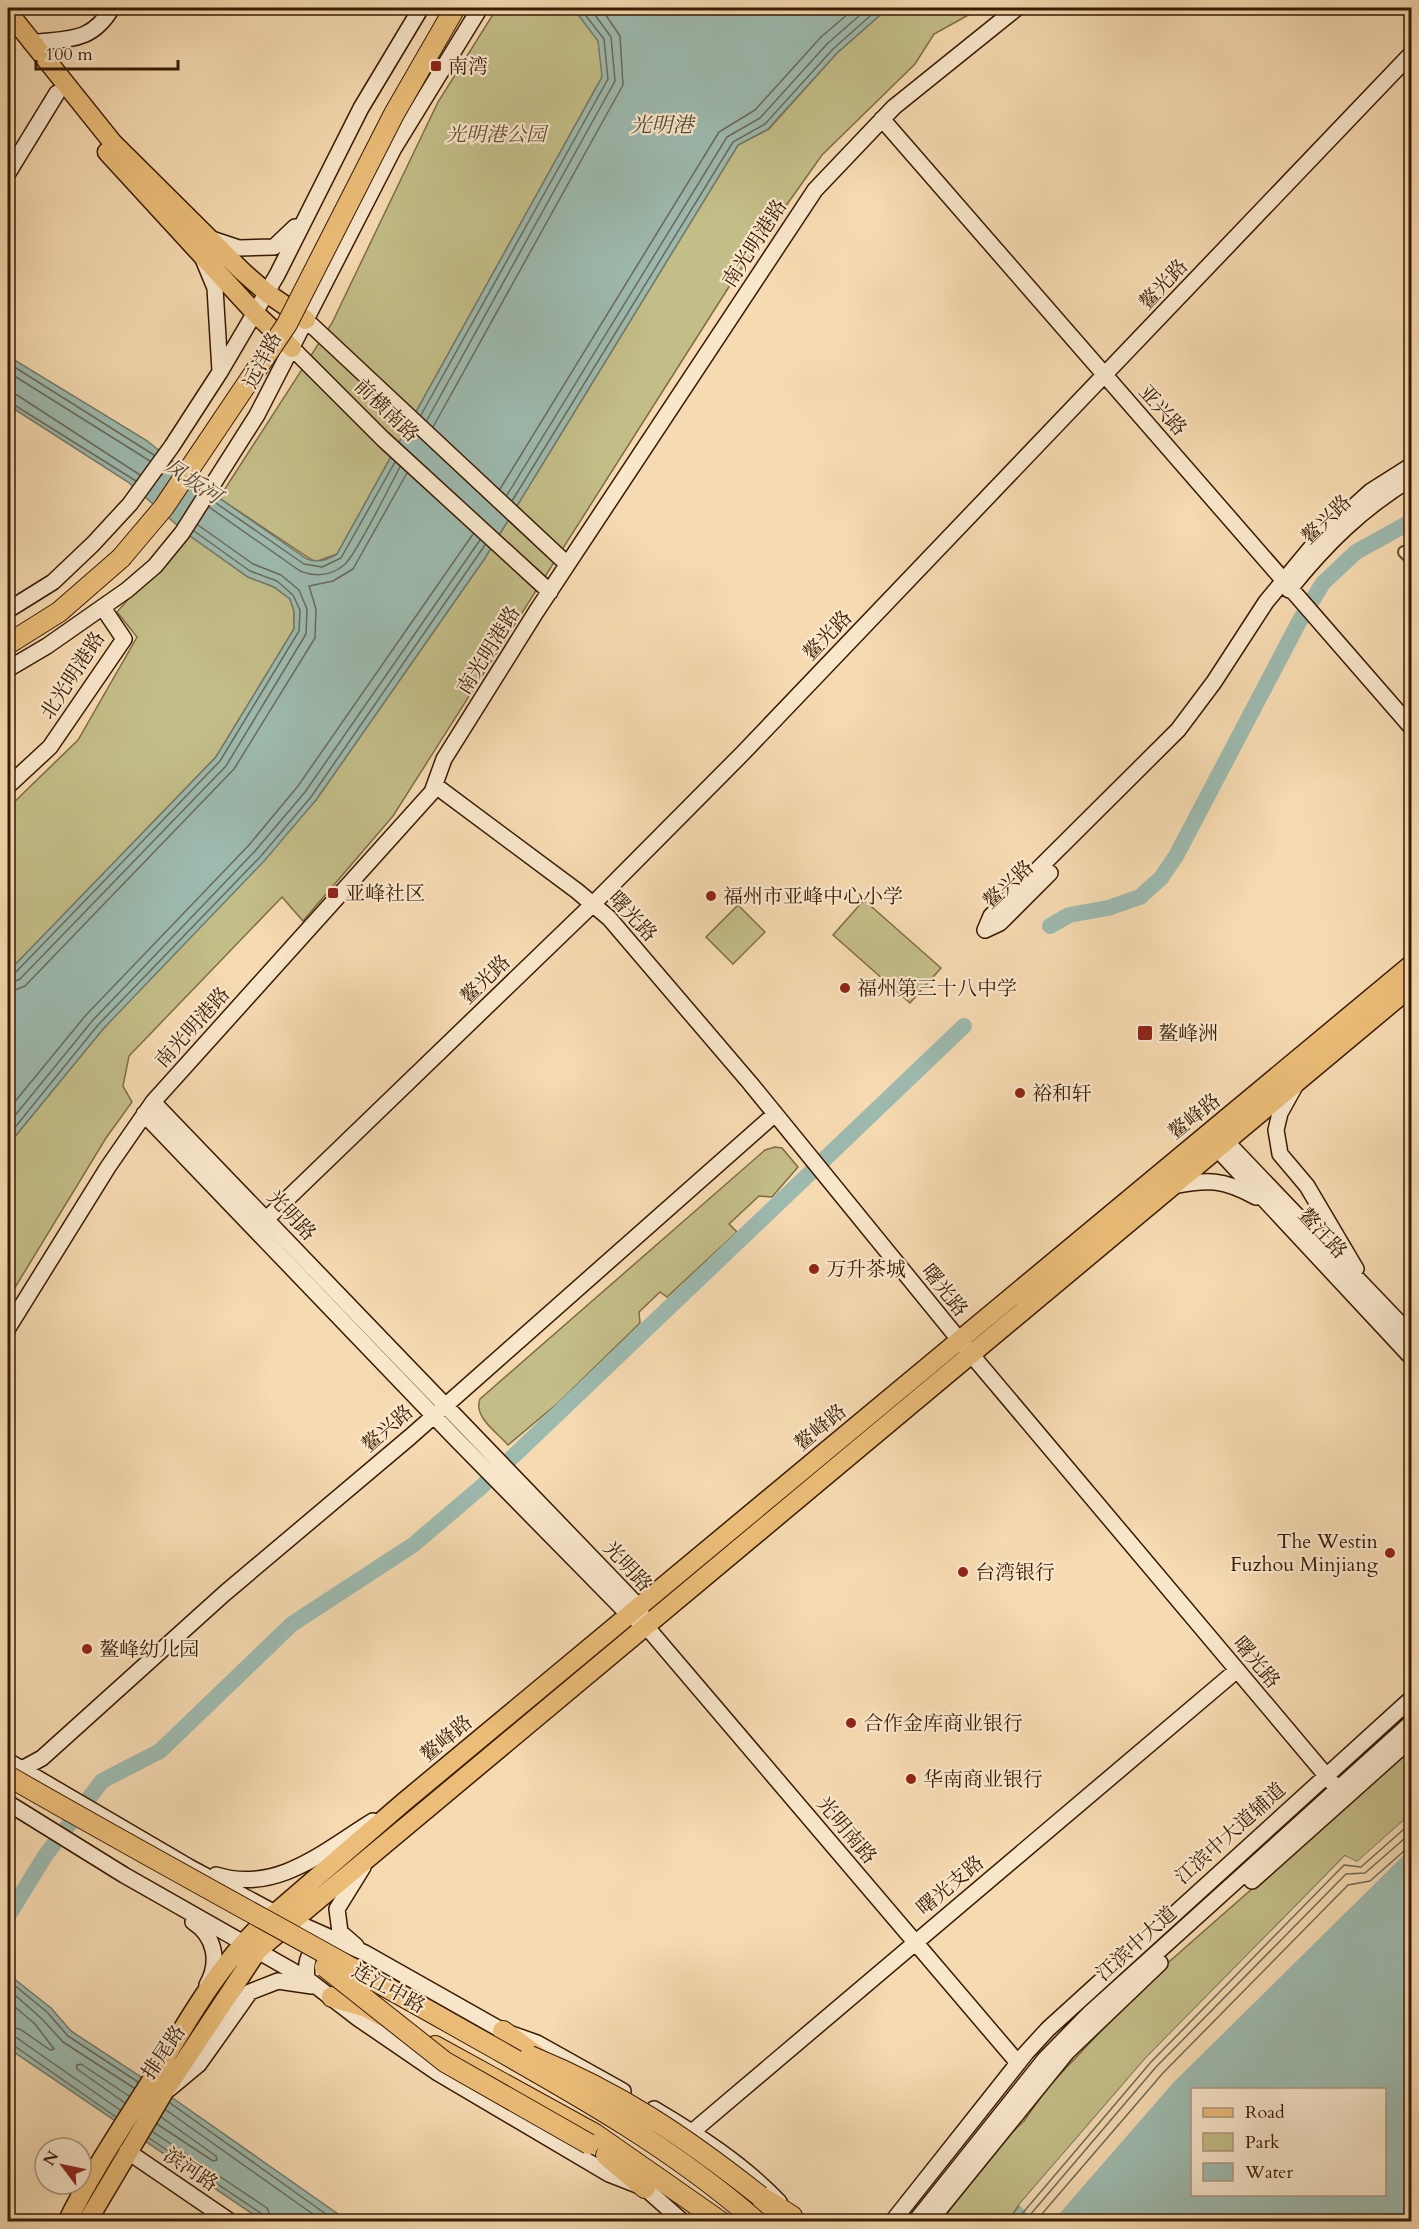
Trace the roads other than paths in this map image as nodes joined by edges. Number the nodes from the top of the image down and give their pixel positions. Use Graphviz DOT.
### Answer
graph roads {
  1 [pos="112,8"];
  2 [pos="421,8"];
  3 [pos="440,8"];
  4 [pos="455,8"];
  5 [pos="480,8"];
  6 [pos="1017,8"];
  7 [pos="8,12"];
  8 [pos="8,30"];
  9 [pos="31,43"];
  10 [pos="1412,53"];
  11 [pos="57,93"];
  12 [pos="882,120"];
  13 [pos="8,172"];
  14 [pos="303,219"];
  15 [pos="212,238"];
  16 [pos="201,254"];
  17 [pos="267,293"];
  18 [pos="255,313"];
  19 [pos="306,320"];
  20 [pos="292,348"];
  21 [pos="220,372"];
  22 [pos="1104,376"];
  23 [pos="1412,465"];
  24 [pos="1412,478"];
  25 [pos="116,554"];
  26 [pos="567,564"];
  27 [pos="1290,588"];
  28 [pos="550,592"];
  29 [pos="103,608"];
  30 [pos="8,610"];
  31 [pos="8,629"];
  32 [pos="8,644"];
  33 [pos="8,669"];
  34 [pos="1412,728"];
  35 [pos="8,786"];
  36 [pos="436,786"];
  37 [pos="593,904"];
  38 [pos="1412,964"];
  39 [pos="1412,987"];
  40 [pos="1298,1082"];
  41 [pos="149,1108"];
  42 [pos="775,1114"];
  43 [pos="1216,1139"];
  44 [pos="1173,1186"];
  45 [pos="1266,1202"];
  46 [pos="261,1224"];
  47 [pos="1368,1289"];
  48 [pos="8,1328"];
  49 [pos="1412,1336"];
  50 [pos="964,1347"];
  51 [pos="1412,1358"];
  52 [pos="439,1410"];
  53 [pos="638,1616"];
  54 [pos="1236,1671"];
  55 [pos="1412,1698"];
  56 [pos="1412,1722"];
  57 [pos="1412,1738"];
  58 [pos="8,1761"];
  59 [pos="15,1772"];
  60 [pos="1324,1775"];
  61 [pos="8,1789"];
  62 [pos="1341,1794"];
  63 [pos="404,1802"];
  64 [pos="8,1803"];
  65 [pos="368,1859"];
  66 [pos="189,1867"];
  67 [pos="124,1875"];
  68 [pos="275,1913"];
  69 [pos="294,1921"];
  70 [pos="259,1927"];
  71 [pos="333,1941"];
  72 [pos="914,1942"];
  73 [pos="251,1946"];
  74 [pos="365,1953"];
  75 [pos="325,1967"];
  76 [pos="319,1988"];
  77 [pos="503,2031"];
  78 [pos="472,2035"];
  79 [pos="177,2038"];
  80 [pos="1018,2063"];
  81 [pos="157,2087"];
  82 [pos="692,2132"];
  83 [pos="128,2138"];
  84 [pos="645,2188"];
  85 [pos="788,2220"];
  86 [pos="68,2222"];
  87 [pos="87,2222"];
  88 [pos="231,2222"];
  89 [pos="683,2222"];
  90 [pos="721,2222"];
  91 [pos="738,2222"];
  92 [pos="757,2222"];
  93 [pos="892,2222"];
  94 [pos="915,2222"];
  95 [pos="928,2222"];
  1 -- 9 [label="main road"];
  2 -- 14 [label="main road, 远洋路"];
  3 -- 25 [label="highway"];
  4 -- 25 [label="highway, bridge"];
  5 -- 19 [label="main road, 远洋路"];
  6 -- 12 [label="main road, 南光明港路"];
  7 -- 9 [label="main road, 前横南路"];
  8 -- 11 [label="main road, 前横南路"];
  9 -- 15 [label="main road, 前横南路"];
  10 -- 22 [label="main road, 鳌光路"];
  11 -- 13 [label="main road"];
  11 -- 16 [label="main road, 前横南路"];
  12 -- 22 [label="main road, 亚兴路"];
  12 -- 26 [label="main road, 南光明港路"];
  14 -- 15 [label="main road, 前横南路"];
  14 -- 17 [label="main road, 远洋路"];
  15 -- 17 [label="main road, 前横南路"];
  16 -- 18 [label="main road, 前横南路"];
  16 -- 21 [label="main road, 前横南路"];
  17 -- 18 [label="main road, 远洋路"];
  17 -- 19 [label="main road, 前横南路"];
  18 -- 20 [label="main road, 前横南路"];
  18 -- 21 [label="main road, 远洋路"];
  19 -- 20 [label="main road, 远洋路"];
  19 -- 26 [label="main road, 前横南路"];
  20 -- 28 [label="main road, 前横南路"];
  20 -- 29 [label="main road, 远洋路"];
  21 -- 30 [label="main road, 远洋路"];
  22 -- 27 [label="main road, 亚兴路"];
  22 -- 37 [label="main road, 鳌光路"];
  23 -- 27 [label="main road, 鳌兴路"];
  24 -- 27 [label="main road, 鳌兴路"];
  25 -- 31 [label="highway"];
  25 -- 32 [label="highway"];
  26 -- 28 [label="main road, 南光明港路"];
  27 -- 27 [label="main road, 鳌兴路"];
  27 -- 34 [label="main road, 亚兴路"];
  28 -- 36 [label="main road, 南光明港路"];
  29 -- 33 [label="main road, 远洋路"];
  29 -- 35 [label="main road, 北光明港路"];
  36 -- 37 [label="main road, 曙光路"];
  36 -- 41 [label="main road, 南光明港路"];
  37 -- 42 [label="main road, 曙光路"];
  37 -- 46 [label="main road, 鳌光路"];
  38 -- 43 [label="main road, 鳌峰路"];
  39 -- 40 [label="main road, 鳌峰路"];
  40 -- 43 [label="main road, 鳌峰路"];
  40 -- 47 [label="main road"];
  41 -- 46 [label="main road, 光明路"];
  41 -- 48 [label="main road, 南光明港路"];
  42 -- 50 [label="main road, 曙光路"];
  42 -- 52 [label="main road, 鳌兴路"];
  43 -- 44 [label="main road, 鳌峰路"];
  43 -- 45 [label="main road, 鳌江路"];
  43 -- 47 [label="main road, 鳌江路"];
  43 -- 50 [label="main road, 鳌峰路"];
  44 -- 45 [label="main road"];
  44 -- 50 [label="main road, 鳌峰路"];
  45 -- 51 [label="main road, 鳌江路"];
  46 -- 52 [label="main road, 光明路"];
  47 -- 49 [label="main road, 鳌江路"];
  50 -- 53 [label="main road, 鳌峰路"];
  50 -- 54 [label="main road, 曙光路"];
  52 -- 53 [label="main road, 光明路"];
  52 -- 59 [label="main road, 鳌兴路"];
  53 -- 63 [label="main road, 鳌峰路"];
  53 -- 65 [label="main road, 鳌峰路"];
  53 -- 72 [label="main road, 光明南路"];
  54 -- 60 [label="main road, 曙光路"];
  54 -- 72 [label="main road, 曙光支路"];
  55 -- 60 [label="main road, 江滨中大道辅道"];
  56 -- 62 [label="main road, 江滨中大道"];
  57 -- 62 [label="main road, 江滨中大道"];
  58 -- 59 [label="main road"];
  59 -- 66 [label="main road"];
  59 -- 78 [label="highway, 连江中路, bridge"];
  60 -- 62 [label="main road, 曙光路"];
  60 -- 80 [label="main road, 江滨中大道辅道"];
  61 -- 75 [label="highway, 连江中路"];
  62 -- 94 [label="main road, 江滨中大道"];
  62 -- 95 [label="main road, 江滨中大道"];
  63 -- 66 [label="main road"];
  63 -- 68 [label="main road, 鳌峰路"];
  64 -- 67 [label="main road"];
  65 -- 69 [label="main road, 鳌峰路"];
  65 -- 74 [label="main road"];
  66 -- 68 [label="main road"];
  67 -- 73 [label="main road"];
  67 -- 79 [label="main road"];
  68 -- 69 [label="main road"];
  68 -- 70 [label="main road, 鳌峰路"];
  69 -- 71 [label="main road"];
  69 -- 73 [label="main road, 排尾路"];
  70 -- 73 [label="main road, 排尾路"];
  71 -- 74 [label="main road"];
  71 -- 76 [label="main road"];
  72 -- 80 [label="main road, 光明南路"];
  72 -- 82 [label="main road, 曙光支路"];
  73 -- 76 [label="main road"];
  73 -- 79 [label="main road, 排尾路"];
  73 -- 81 [label="main road, 排尾路"];
  74 -- 77 [label="main road"];
  75 -- 84 [label="highway, bridge"];
  75 -- 91 [label="highway, 连江中路, bridge"];
  76 -- 81 [label="main road"];
  76 -- 84 [label="main road"];
  76 -- 90 [label="highway, bridge"];
  77 -- 82 [label="main road"];
  77 -- 85 [label="highway"];
  78 -- 85 [label="highway, bridge"];
  78 -- 92 [label="highway, 连江中路, bridge"];
  79 -- 81 [label="main road, 排尾路"];
  80 -- 93 [label="main road, 江滨中大道辅道"];
  81 -- 83 [label="main road, 排尾路"];
  82 -- 85 [label="main road"];
  83 -- 86 [label="main road, 排尾路"];
  83 -- 87 [label="main road, 排尾路"];
  83 -- 88 [label="main road, 滨河路"];
  84 -- 89 [label="main road"];
}
